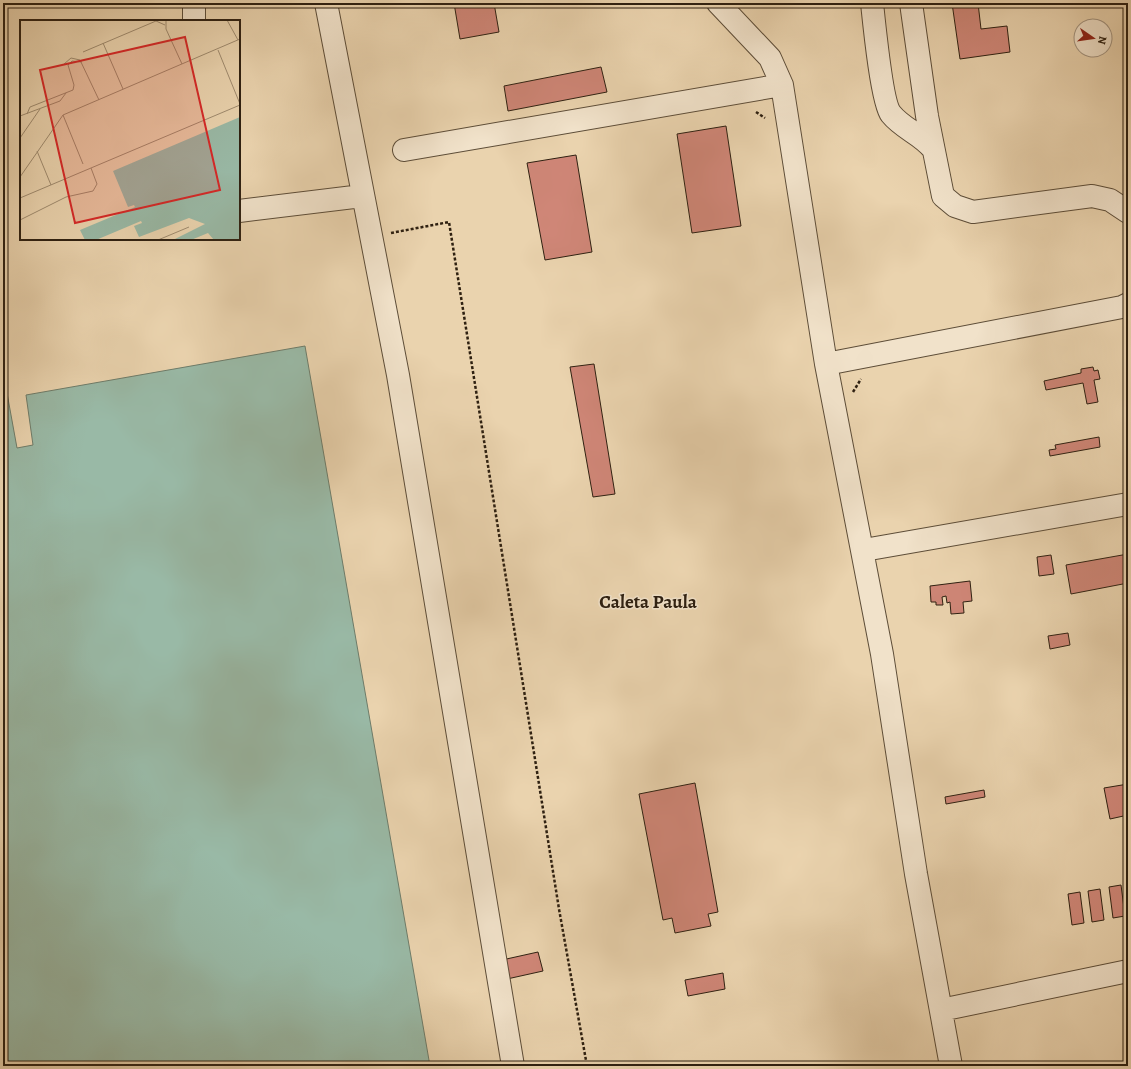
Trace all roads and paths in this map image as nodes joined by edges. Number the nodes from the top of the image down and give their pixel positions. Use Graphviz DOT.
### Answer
graph roads {
  1 [pos="194,3"];
  2 [pos="326,3"];
  3 [pos="718,3"];
  4 [pos="872,3"];
  5 [pos="911,3"];
  6 [pos="194,20"];
  7 [pos="782,85"];
  8 [pos="755,111"];
  9 [pos="767,119"];
  10 [pos="933,149"];
  11 [pos="404,150"];
  12 [pos="362,196"];
  13 [pos="240,211"];
  14 [pos="1128,212"];
  15 [pos="388,226"];
  16 [pos="1126,303"];
  17 [pos="826,364"];
  18 [pos="862,377"];
  19 [pos="853,394"];
  20 [pos="1128,504"];
  21 [pos="864,550"];
  22 [pos="1128,971"];
  23 [pos="941,1010"];
  24 [pos="513,1066"];
  25 [pos="587,1066"];
  26 [pos="951,1066"];
  1 -- 6 [label="lane"];
  2 -- 12 [label="lane"];
  3 -- 7 [label="lane"];
  4 -- 10 [label="lane"];
  5 -- 10 [label="lane"];
  7 -- 11 [label="lane"];
  7 -- 17 [label="lane"];
  8 -- 9 [label="path"];
  10 -- 14 [label="lane"];
  12 -- 13 [label="lane"];
  12 -- 24 [label="lane"];
  15 -- 25 [label="path"];
  16 -- 17 [label="lane"];
  17 -- 21 [label="lane"];
  18 -- 19 [label="path"];
  20 -- 21 [label="lane"];
  21 -- 23 [label="lane"];
  22 -- 23 [label="lane"];
  23 -- 26 [label="lane"];
}
